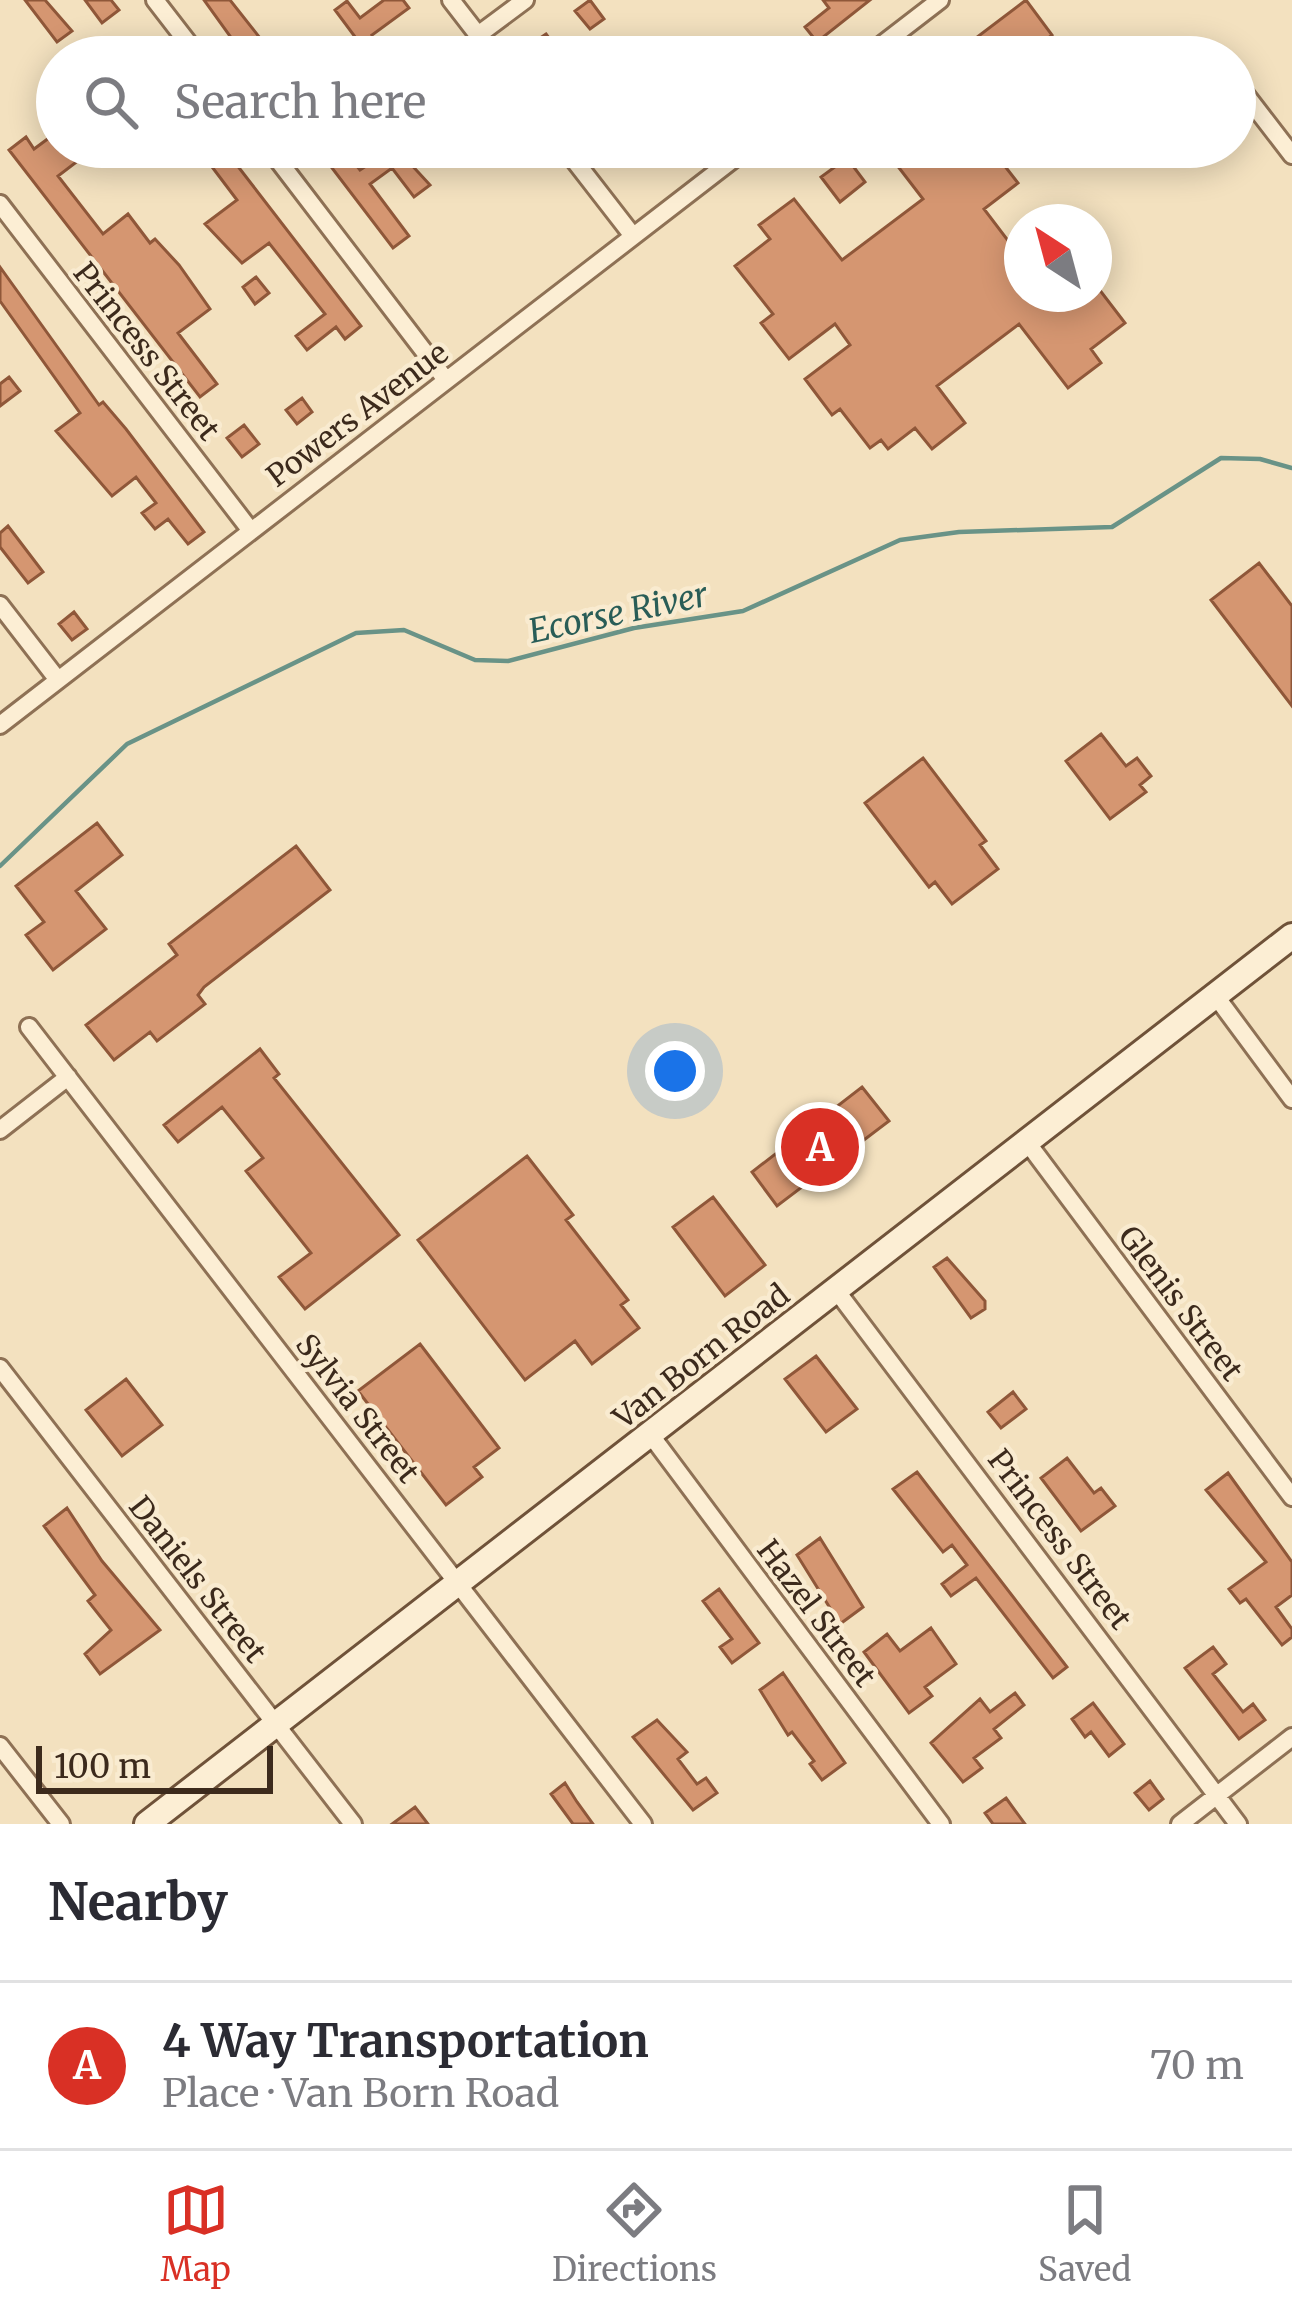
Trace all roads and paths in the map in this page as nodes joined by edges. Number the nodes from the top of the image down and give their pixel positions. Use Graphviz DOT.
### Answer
graph roads {
  1 [pos="155,0"];
  2 [pos="451,0"];
  3 [pos="525,0"];
  4 [pos="940,0"];
  5 [pos="478,35"];
  6 [pos="183,36"];
  7 [pos="893,36"];
  8 [pos="1256,108"];
  9 [pos="1292,155"];
  10 [pos="284,168"];
  11 [pos="580,168"];
  12 [pos="722,168"];
  13 [pos="0,204"];
  14 [pos="633,236"];
  15 [pos="446,380"];
  16 [pos="251,531"];
  17 [pos="0,605"];
  18 [pos="58,680"];
  19 [pos="0,725"];
  20 [pos="1292,936"];
  21 [pos="1215,995"];
  22 [pos="28,1027"];
  23 [pos="68,1077"];
  24 [pos="1292,1099"];
  25 [pos="0,1130"];
  26 [pos="1027,1142"];
  27 [pos="836,1290"];
  28 [pos="0,1368"];
  29 [pos="650,1434"];
  30 [pos="1292,1497"];
  31 [pos="459,1582"];
  32 [pos="276,1723"];
  33 [pos="1292,1737"];
  34 [pos="0,1746"];
  35 [pos="1216,1796"];
  36 [pos="61,1824"];
  37 [pos="146,1824"];
  38 [pos="353,1824"];
  39 [pos="644,1824"];
  40 [pos="941,1824"];
  41 [pos="1180,1824"];
  42 [pos="1238,1824"];
  1 -- 6 [label="street"];
  2 -- 5 [label="street"];
  3 -- 5 [label="street"];
  4 -- 7 [label="street"];
  8 -- 9 [label="street"];
  10 -- 15 [label="street"];
  11 -- 14 [label="street"];
  12 -- 14 [label="street, Powers Avenue"];
  13 -- 16 [label="street, Princess Street"];
  14 -- 15 [label="street, Powers Avenue"];
  15 -- 16 [label="street, Powers Avenue"];
  16 -- 18 [label="street, Powers Avenue"];
  17 -- 18 [label="street"];
  18 -- 19 [label="street, Powers Avenue"];
  20 -- 21 [label="main road, Van Born Road"];
  21 -- 24 [label="street"];
  21 -- 26 [label="main road, Van Born Road"];
  22 -- 23 [label="street, Sylvia Street"];
  23 -- 25 [label="street"];
  23 -- 31 [label="street, Sylvia Street"];
  26 -- 27 [label="main road, Van Born Road"];
  26 -- 30 [label="street, Glenis Street"];
  27 -- 29 [label="main road, Van Born Road"];
  27 -- 35 [label="street, Princess Street"];
  28 -- 32 [label="street, Daniels Street"];
  29 -- 31 [label="main road, Van Born Road"];
  29 -- 40 [label="street, Hazel Street"];
  31 -- 32 [label="main road, Van Born Road"];
  31 -- 39 [label="street, Sylvia Street"];
  32 -- 37 [label="main road, Van Born Road"];
  32 -- 38 [label="street, Daniels Street"];
  33 -- 35 [label="street"];
  34 -- 36 [label="street"];
  35 -- 41 [label="street"];
  35 -- 42 [label="street, Princess Street"];
}
